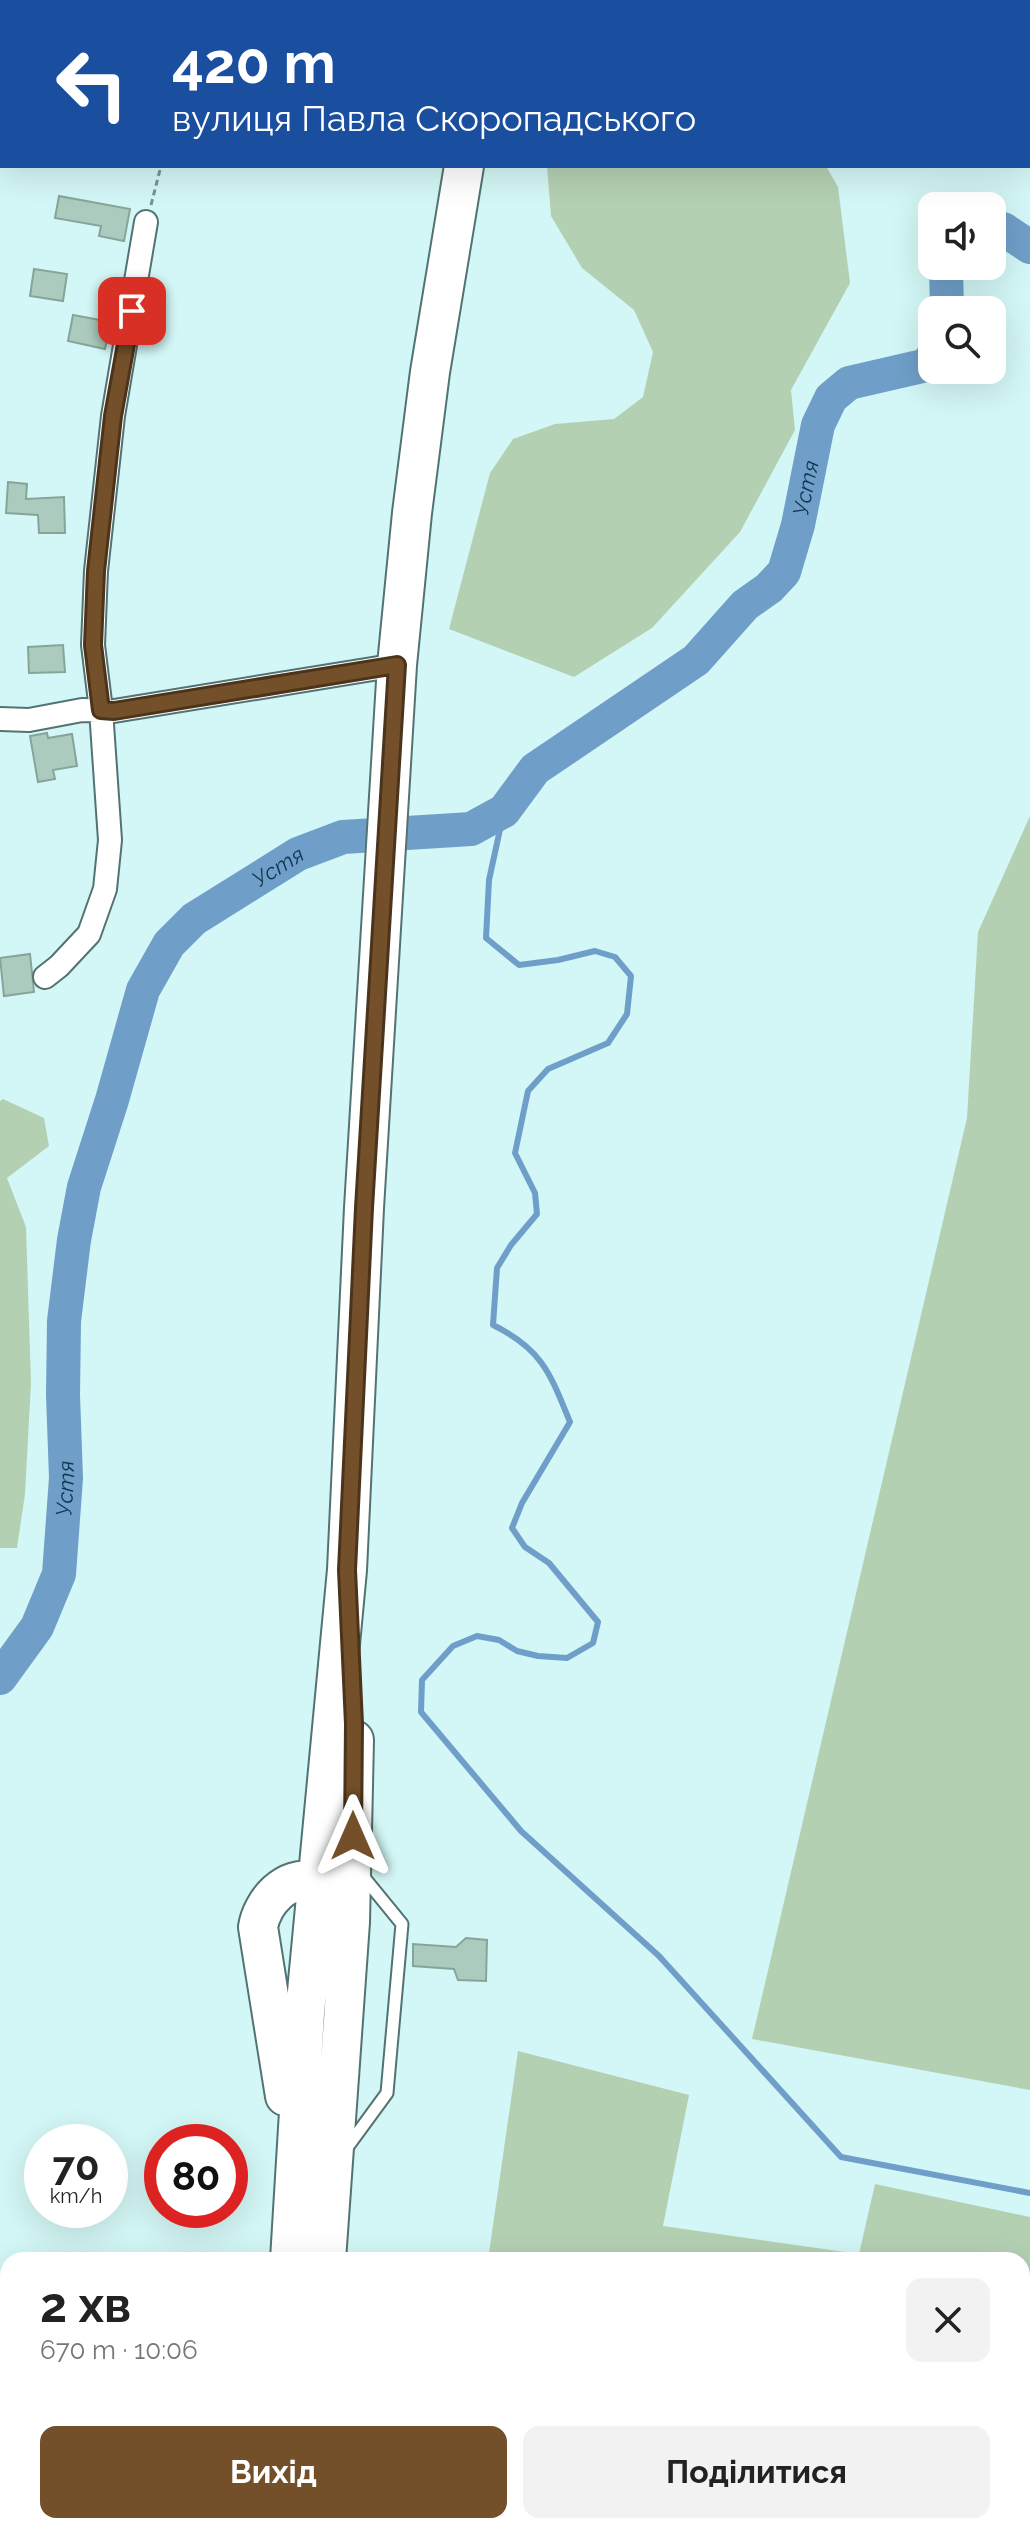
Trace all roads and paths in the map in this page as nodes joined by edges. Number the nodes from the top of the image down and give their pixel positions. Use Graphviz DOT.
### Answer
graph roads {
  1 [pos="160,168"];
  2 [pos="464,168"];
  3 [pos="146,222"];
  4 [pos="397,665"];
  5 [pos="101,710"];
  6 [pos="0,719"];
  7 [pos="45,977"];
  8 [pos="347,1570"];
  9 [pos="353,1864"];
  10 [pos="318,1884"];
  11 [pos="351,1902"];
  12 [pos="296,2157"];
  13 [pos="331,2169"];
  14 [pos="290,2252"];
  15 [pos="326,2252"];
  1 -- 3 [label="path"];
  2 -- 4 [label="highway"];
  3 -- 5 [label="street"];
  4 -- 5 [label="street"];
  4 -- 8 [label="highway"];
  5 -- 6 [label="street"];
  5 -- 7 [label="street"];
  8 -- 9 [label="highway"];
  8 -- 10 [label="highway"];
  9 -- 11 [label="highway"];
  9 -- 13 [label="lane"];
  10 -- 11 [label="highway"];
  10 -- 12 [label="highway"];
  10 -- 12 [label="highway"];
  11 -- 13 [label="highway"];
  12 -- 14 [label="highway"];
  13 -- 15 [label="highway"];
}
